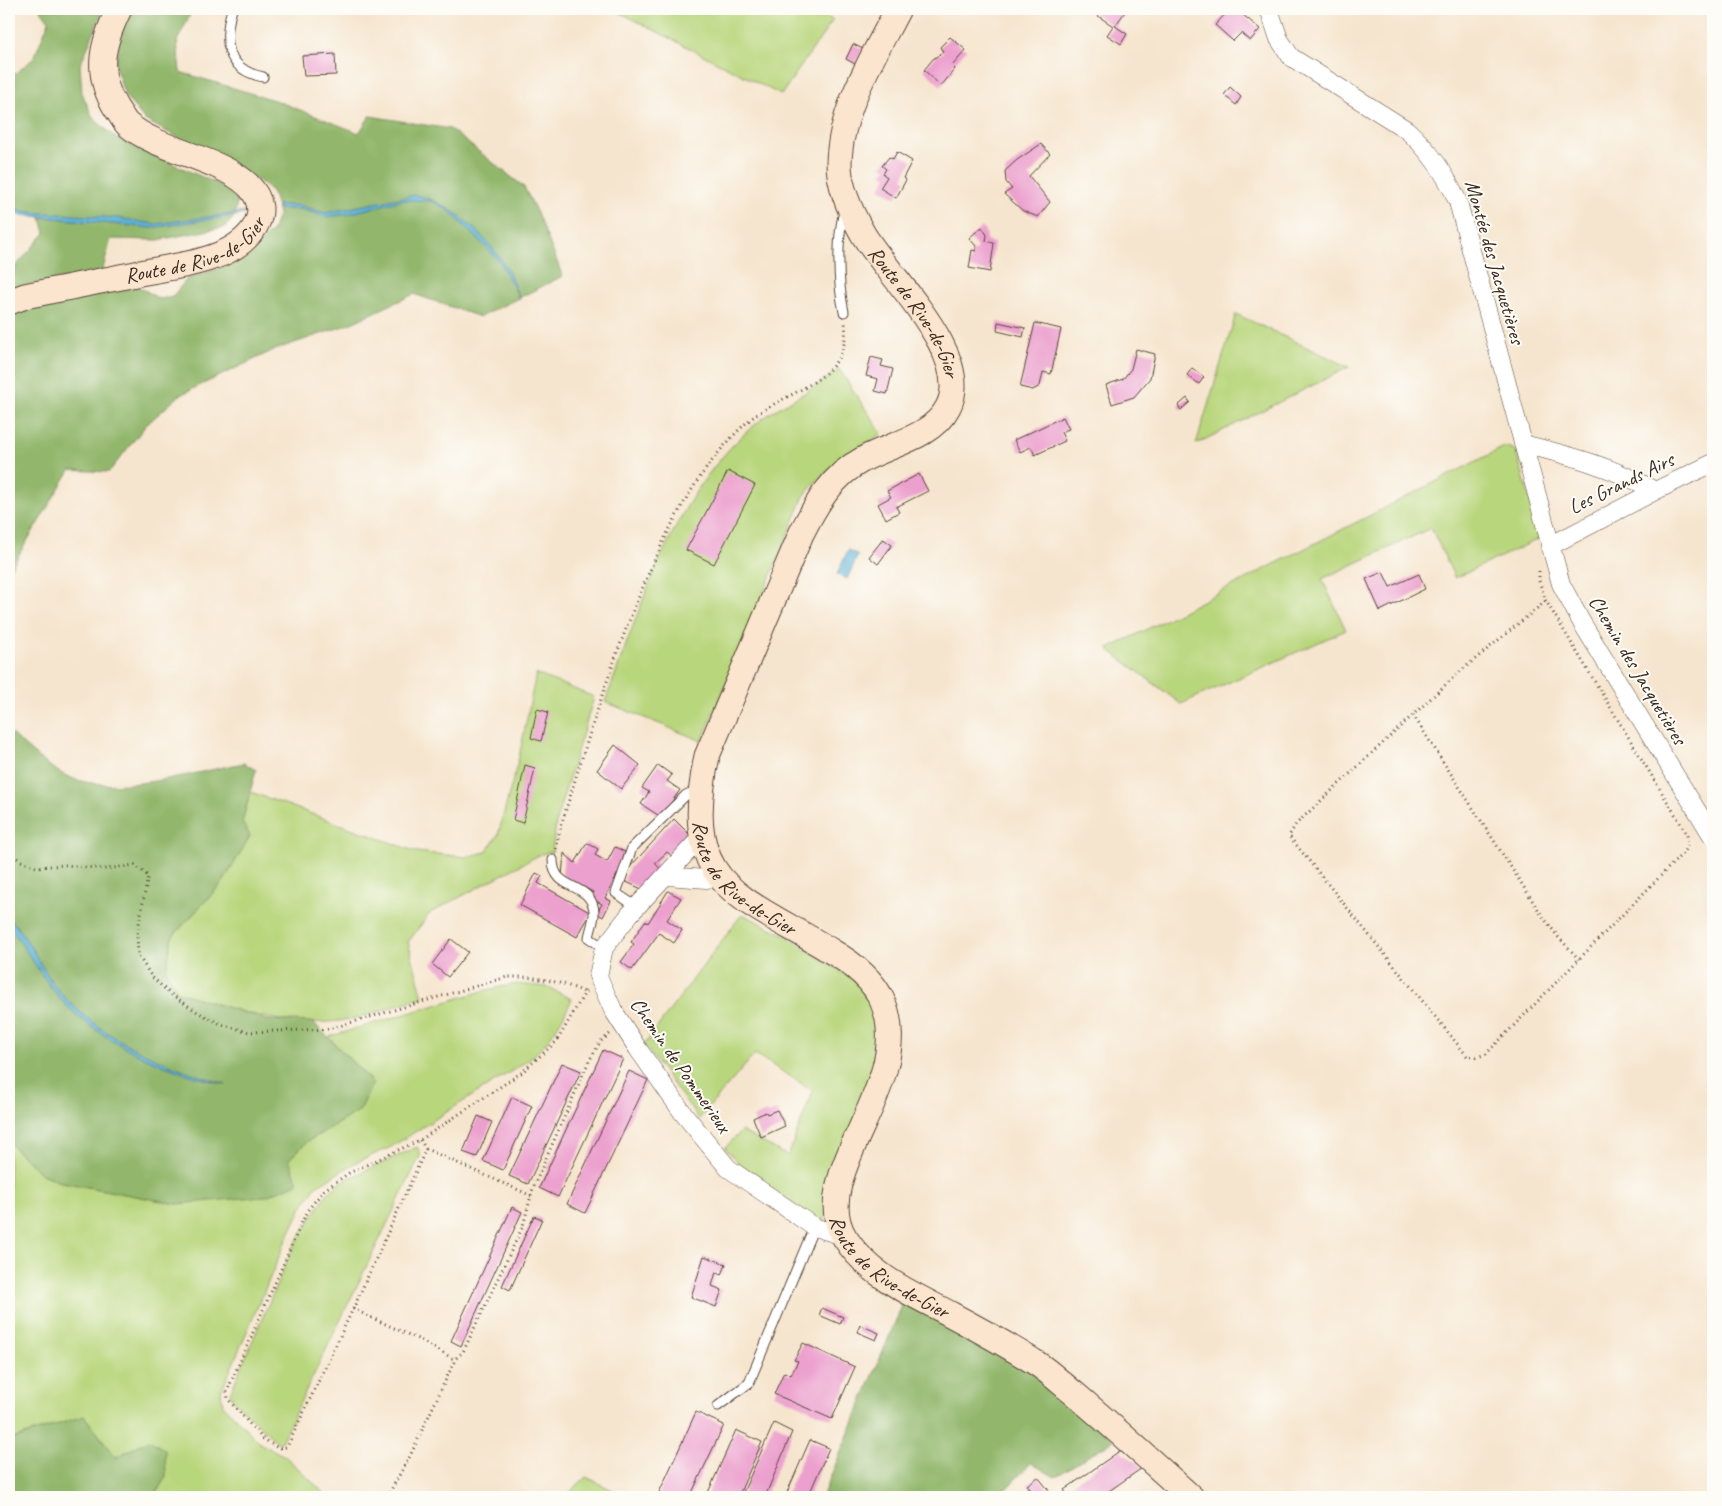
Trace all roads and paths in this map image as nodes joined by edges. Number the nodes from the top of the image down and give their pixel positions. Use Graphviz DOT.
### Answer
graph roads {
  1 [pos="119,9"];
  2 [pos="232,9"];
  3 [pos="898,9"];
  4 [pos="1268,9"];
  5 [pos="263,77"];
  6 [pos="848,202"];
  7 [pos="9,302"];
  8 [pos="844,312"];
  9 [pos="1523,444"];
  10 [pos="1713,463"];
  11 [pos="1655,491"];
  12 [pos="1550,546"];
  13 [pos="1546,601"];
  14 [pos="1413,716"];
  15 [pos="701,789"];
  16 [pos="702,836"];
  17 [pos="1713,837"];
  18 [pos="9,852"];
  19 [pos="553,860"];
  20 [pos="667,876"];
  21 [pos="719,877"];
  22 [pos="637,908"];
  23 [pos="604,948"];
  24 [pos="1579,959"];
  25 [pos="598,976"];
  26 [pos="584,992"];
  27 [pos="622,1024"];
  28 [pos="420,1140"];
  29 [pos="426,1149"];
  30 [pos="532,1196"];
  31 [pos="814,1227"];
  32 [pos="843,1236"];
  33 [pos="354,1309"];
  34 [pos="456,1358"];
  35 [pos="718,1406"];
  36 [pos="387,1497"];
  37 [pos="1191,1497"];
  1 -- 7 [label="main road, Route de Rive-de-Gier"];
  2 -- 5 [label="lane"];
  3 -- 6 [label="main road, Route de Rive-de-Gier"];
  4 -- 9 [label="street, Montée des Jacquetières"];
  6 -- 8 [label="lane"];
  6 -- 15 [label="main road, Route de Rive-de-Gier"];
  8 -- 19 [label="path"];
  9 -- 11 [label="street"];
  9 -- 12 [label="street, Montée des Jacquetières"];
  10 -- 11 [label="street, Les Grands Airs"];
  11 -- 12 [label="street, Les Grands Airs"];
  12 -- 13 [label="path"];
  12 -- 17 [label="street, Chemin des Jacquetières"];
  13 -- 14 [label="path"];
  13 -- 24 [label="path"];
  14 -- 24 [label="path"];
  14 -- 24 [label="path"];
  15 -- 16 [label="main road, Route de Rive-de-Gier"];
  15 -- 22 [label="lane"];
  16 -- 20 [label="street"];
  16 -- 21 [label="main road, Route de Rive-de-Gier"];
  18 -- 26 [label="path"];
  19 -- 23 [label="lane"];
  20 -- 21 [label="street"];
  20 -- 22 [label="street"];
  21 -- 32 [label="main road, Route de Rive-de-Gier"];
  22 -- 23 [label="street"];
  23 -- 25 [label="street"];
  25 -- 26 [label="path"];
  25 -- 27 [label="street, Chemin de Pommerieux"];
  26 -- 28 [label="path"];
  27 -- 30 [label="path"];
  27 -- 31 [label="street, Chemin de Pommerieux"];
  28 -- 29 [label="path"];
  28 -- 33 [label="path"];
  29 -- 30 [label="path"];
  29 -- 33 [label="path"];
  30 -- 34 [label="path"];
  31 -- 32 [label="street, Chemin de Pommerieux"];
  31 -- 35 [label="lane"];
  32 -- 37 [label="main road, Route de Rive-de-Gier"];
  33 -- 34 [label="path"];
  34 -- 36 [label="path"];
}
